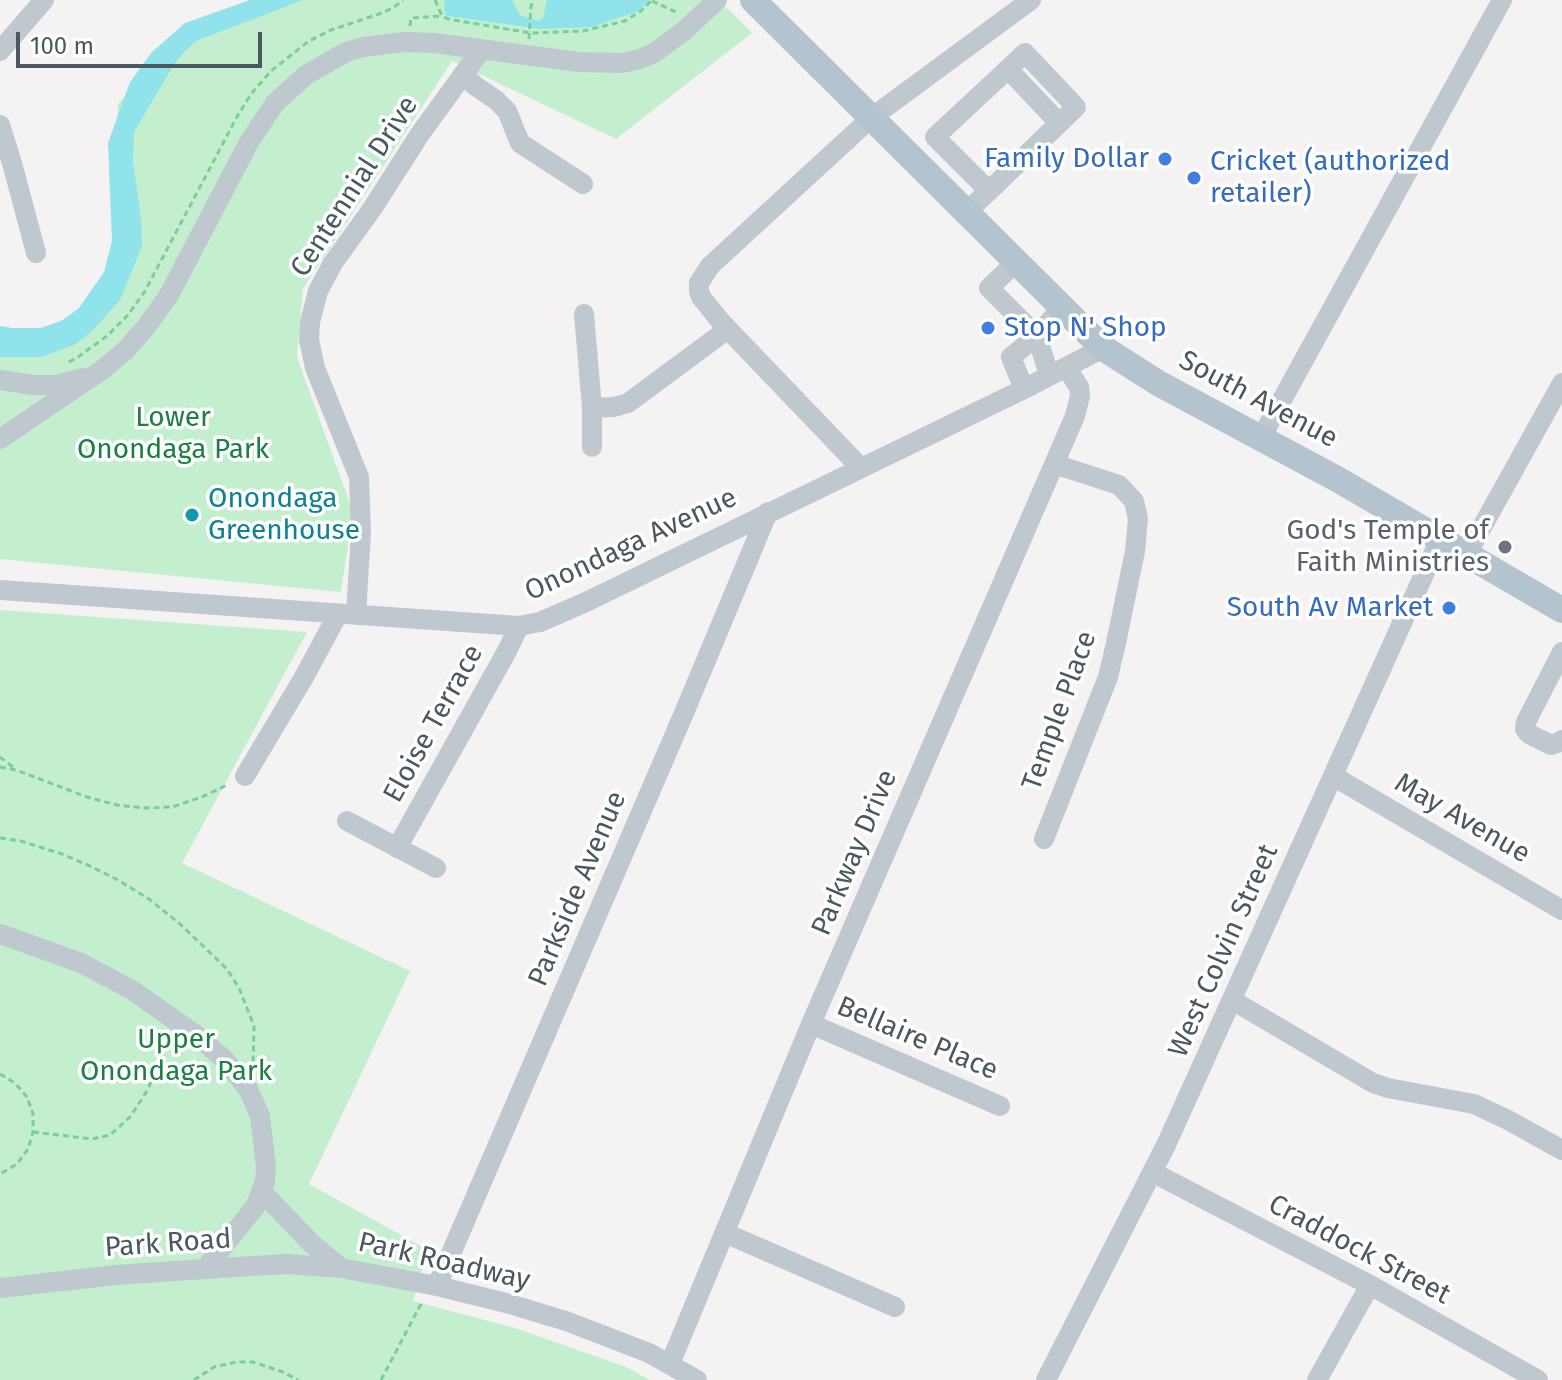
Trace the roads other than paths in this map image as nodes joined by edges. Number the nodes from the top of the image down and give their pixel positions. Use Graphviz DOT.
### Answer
graph roads {
  1 [pos="44,0"];
  2 [pos="717,0"];
  3 [pos="753,0"];
  4 [pos="1031,0"];
  5 [pos="1502,0"];
  6 [pos="481,50"];
  7 [pos="0,51"];
  8 [pos="464,74"];
  9 [pos="871,118"];
  10 [pos="0,125"];
  11 [pos="583,184"];
  12 [pos="989,191"];
  13 [pos="966,212"];
  14 [pos="36,253"];
  15 [pos="1016,262"];
  16 [pos="1062,307"];
  17 [pos="584,314"];
  18 [pos="728,329"];
  19 [pos="1037,336"];
  20 [pos="1103,348"];
  21 [pos="102,370"];
  22 [pos="1057,371"];
  23 [pos="0,380"];
  24 [pos="1562,383"];
  25 [pos="1024,389"];
  26 [pos="592,408"];
  27 [pos="1261,438"];
  28 [pos="0,439"];
  29 [pos="592,447"];
  30 [pos="1054,464"];
  31 [pos="861,468"];
  32 [pos="768,512"];
  33 [pos="1440,539"];
  34 [pos="1467,554"];
  35 [pos="0,590"];
  36 [pos="1562,610"];
  37 [pos="347,614"];
  38 [pos="519,626"];
  39 [pos="1562,652"];
  40 [pos="1562,740"];
  41 [pos="245,776"];
  42 [pos="1333,776"];
  43 [pos="347,821"];
  44 [pos="1044,839"];
  45 [pos="397,848"];
  46 [pos="436,868"];
  47 [pos="1562,910"];
  48 [pos="0,934"];
  49 [pos="1232,1000"];
  50 [pos="811,1024"];
  51 [pos="1000,1106"];
  52 [pos="1562,1150"];
  53 [pos="1152,1172"];
  54 [pos="262,1192"];
  55 [pos="725,1233"];
  56 [pos="341,1268"];
  57 [pos="205,1269"];
  58 [pos="434,1285"];
  59 [pos="1370,1285"];
  60 [pos="0,1288"];
  61 [pos="895,1307"];
  62 [pos="670,1364"];
  63 [pos="697,1380"];
  64 [pos="1046,1380"];
  65 [pos="1317,1380"];
  66 [pos="1538,1380"];
  1 -- 7 [label="street"];
  2 -- 6 [label="street"];
  3 -- 9 [label="main road, South Avenue"];
  4 -- 9 [label="street"];
  5 -- 27 [label="street"];
  6 -- 8 [label="street, Centennial Drive"];
  6 -- 21 [label="street"];
  8 -- 11 [label="street"];
  8 -- 37 [label="street, Centennial Drive"];
  9 -- 13 [label="main road, South Avenue"];
  9 -- 18 [label="street"];
  10 -- 14 [label="street"];
  12 -- 12 [label="street"];
  12 -- 13 [label="street"];
  13 -- 15 [label="main road, South Avenue"];
  15 -- 16 [label="main road, South Avenue"];
  15 -- 19 [label="street"];
  16 -- 19 [label="street"];
  16 -- 20 [label="main road, South Avenue"];
  17 -- 26 [label="street"];
  18 -- 26 [label="street"];
  18 -- 31 [label="street"];
  19 -- 22 [label="street, Parkway Drive"];
  19 -- 25 [label="street"];
  20 -- 22 [label="street, Onondaga Avenue"];
  20 -- 27 [label="main road, South Avenue"];
  21 -- 23 [label="street"];
  21 -- 28 [label="street"];
  22 -- 25 [label="street, Onondaga Avenue"];
  22 -- 30 [label="street, Parkway Drive"];
  24 -- 34 [label="street"];
  25 -- 31 [label="street, Onondaga Avenue"];
  26 -- 29 [label="street"];
  27 -- 33 [label="main road, South Avenue"];
  30 -- 44 [label="street, Temple Place"];
  30 -- 50 [label="street, Parkway Drive"];
  31 -- 32 [label="street, Onondaga Avenue"];
  32 -- 38 [label="street, Onondaga Avenue"];
  32 -- 58 [label="street, Parkside Avenue"];
  33 -- 34 [label="main road, South Avenue"];
  33 -- 42 [label="street, West Colvin Street"];
  34 -- 36 [label="main road, South Avenue"];
  35 -- 37 [label="street, Onondaga Avenue"];
  37 -- 38 [label="street, Onondaga Avenue"];
  37 -- 41 [label="street"];
  38 -- 45 [label="street, Eloise Terrace"];
  39 -- 40 [label="street"];
  42 -- 47 [label="street, May Avenue"];
  42 -- 49 [label="street, West Colvin Street"];
  43 -- 45 [label="street"];
  45 -- 46 [label="street"];
  48 -- 54 [label="street"];
  49 -- 52 [label="street"];
  49 -- 53 [label="street, West Colvin Street"];
  50 -- 51 [label="street, Bellaire Place"];
  50 -- 55 [label="street, Parkway Drive"];
  53 -- 59 [label="street, Craddock Street"];
  53 -- 64 [label="street, West Colvin Street"];
  54 -- 56 [label="street, Park Roadway"];
  54 -- 57 [label="street"];
  55 -- 61 [label="street"];
  55 -- 62 [label="street, Parkway Drive"];
  56 -- 57 [label="street, Park Road"];
  56 -- 58 [label="street, Park Roadway"];
  57 -- 60 [label="street, Park Road"];
  58 -- 62 [label="street, Park Roadway"];
  59 -- 65 [label="street"];
  59 -- 66 [label="street, Craddock Street"];
  62 -- 63 [label="street, Park Roadway"];
}
